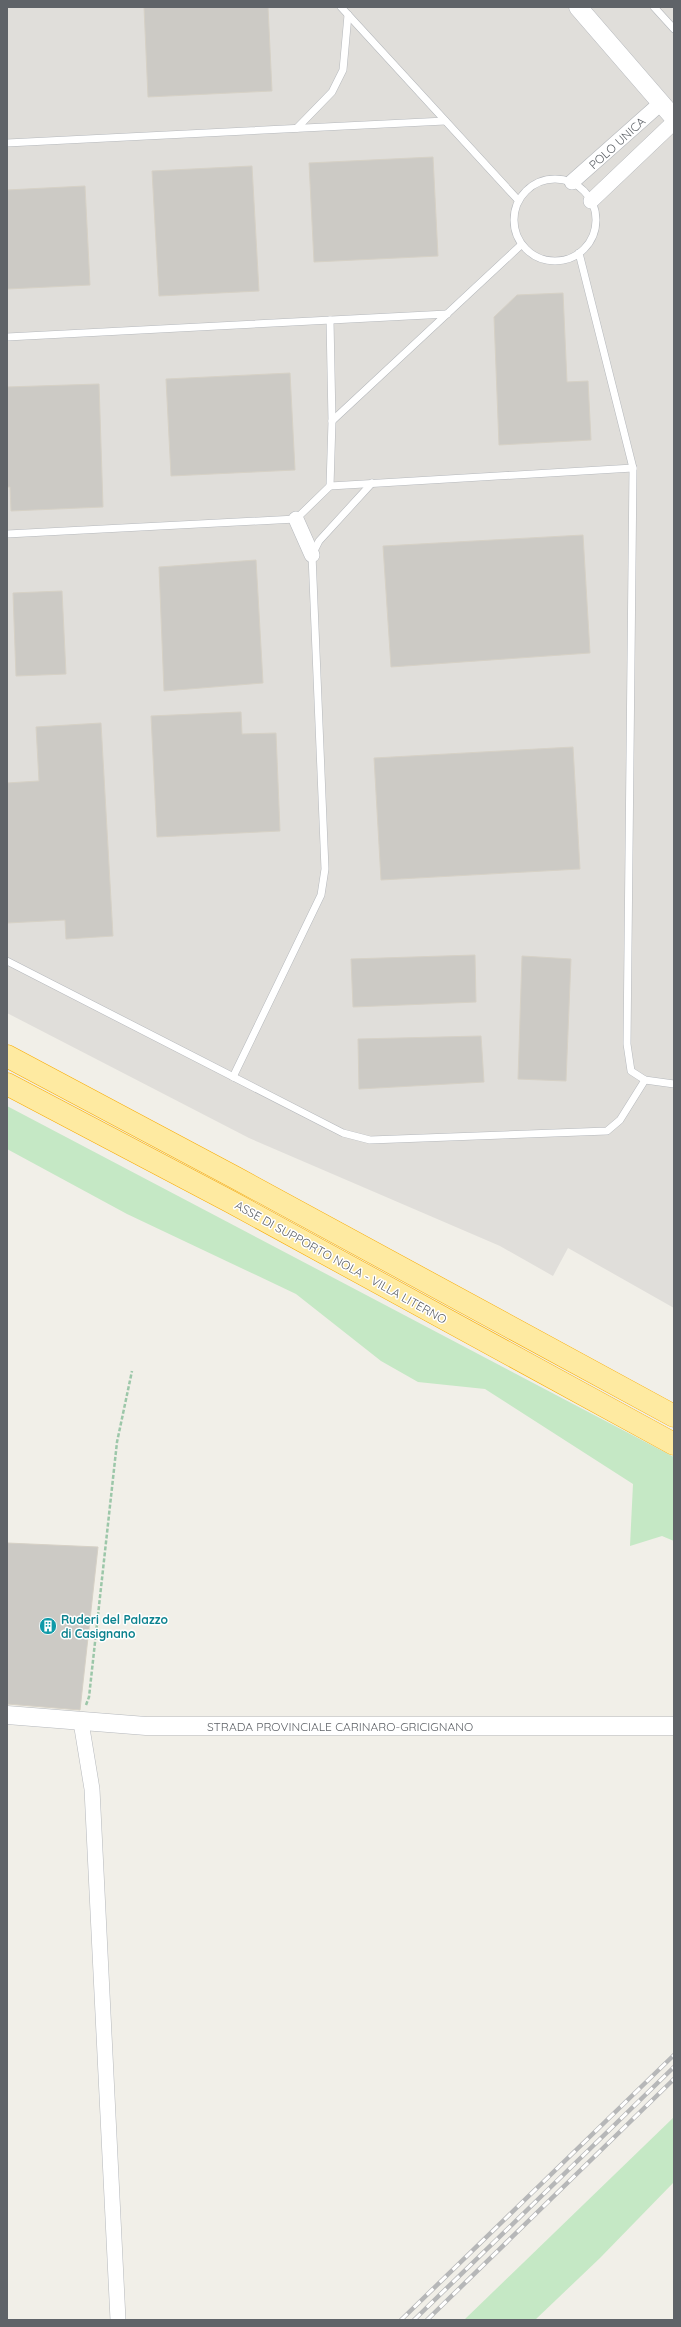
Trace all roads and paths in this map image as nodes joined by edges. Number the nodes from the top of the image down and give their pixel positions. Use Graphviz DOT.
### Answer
graph roads {
  1 [pos="340,7"];
  2 [pos="578,7"];
  3 [pos="654,7"];
  4 [pos="348,15"];
  5 [pos="674,29"];
  6 [pos="660,102"];
  7 [pos="674,118"];
  8 [pos="445,121"];
  9 [pos="674,122"];
  10 [pos="297,128"];
  11 [pos="7,143"];
  12 [pos="572,182"];
  13 [pos="518,200"];
  14 [pos="591,201"];
  15 [pos="522,245"];
  16 [pos="578,253"];
  17 [pos="447,314"];
  18 [pos="330,320"];
  19 [pos="7,337"];
  20 [pos="332,421"];
  21 [pos="634,468"];
  22 [pos="372,483"];
  23 [pos="330,486"];
  24 [pos="296,519"];
  25 [pos="7,534"];
  26 [pos="312,555"];
  27 [pos="7,961"];
  28 [pos="7,1056"];
  29 [pos="233,1077"];
  30 [pos="645,1080"];
  31 [pos="7,1084"];
  32 [pos="674,1084"];
  33 [pos="132,1371"];
  34 [pos="674,1416"];
  35 [pos="674,1444"];
  36 [pos="7,1715"];
  37 [pos="81,1722"];
  38 [pos="674,1726"];
  39 [pos="118,2320"];
  1 -- 4 [label="lane"];
  2 -- 6 [label="street"];
  3 -- 5 [label="lane"];
  4 -- 8 [label="lane"];
  4 -- 10 [label="lane"];
  6 -- 7 [label="street"];
  6 -- 12 [label="street, POLO UNICA"];
  8 -- 10 [label="lane"];
  8 -- 13 [label="lane"];
  9 -- 14 [label="street, POLO UNICA"];
  10 -- 11 [label="lane"];
  12 -- 13 [label="lane"];
  12 -- 14 [label="lane"];
  13 -- 15 [label="lane"];
  14 -- 16 [label="lane"];
  15 -- 16 [label="lane"];
  15 -- 17 [label="lane"];
  16 -- 21 [label="lane"];
  17 -- 18 [label="lane"];
  17 -- 20 [label="lane"];
  18 -- 19 [label="lane"];
  18 -- 20 [label="lane"];
  20 -- 23 [label="lane"];
  21 -- 22 [label="lane"];
  21 -- 30 [label="lane"];
  22 -- 23 [label="lane"];
  22 -- 26 [label="lane"];
  23 -- 24 [label="lane"];
  24 -- 25 [label="lane"];
  24 -- 26 [label="street"];
  26 -- 29 [label="lane"];
  27 -- 29 [label="lane"];
  28 -- 34 [label="highway, ASSE DI SUPPORTO NOLA - VILLA LITERNO"];
  29 -- 30 [label="lane"];
  30 -- 32 [label="lane"];
  31 -- 35 [label="highway, ASSE DI SUPPORTO NOLA - VILLA LITERNO"];
  33 -- 37 [label="path"];
  36 -- 37 [label="street, STRADA PROVINCIALE CARINARO-GRICIGNANO"];
  37 -- 38 [label="street, STRADA PROVINCIALE CARINARO-GRICIGNANO"];
  37 -- 39 [label="street"];
}
